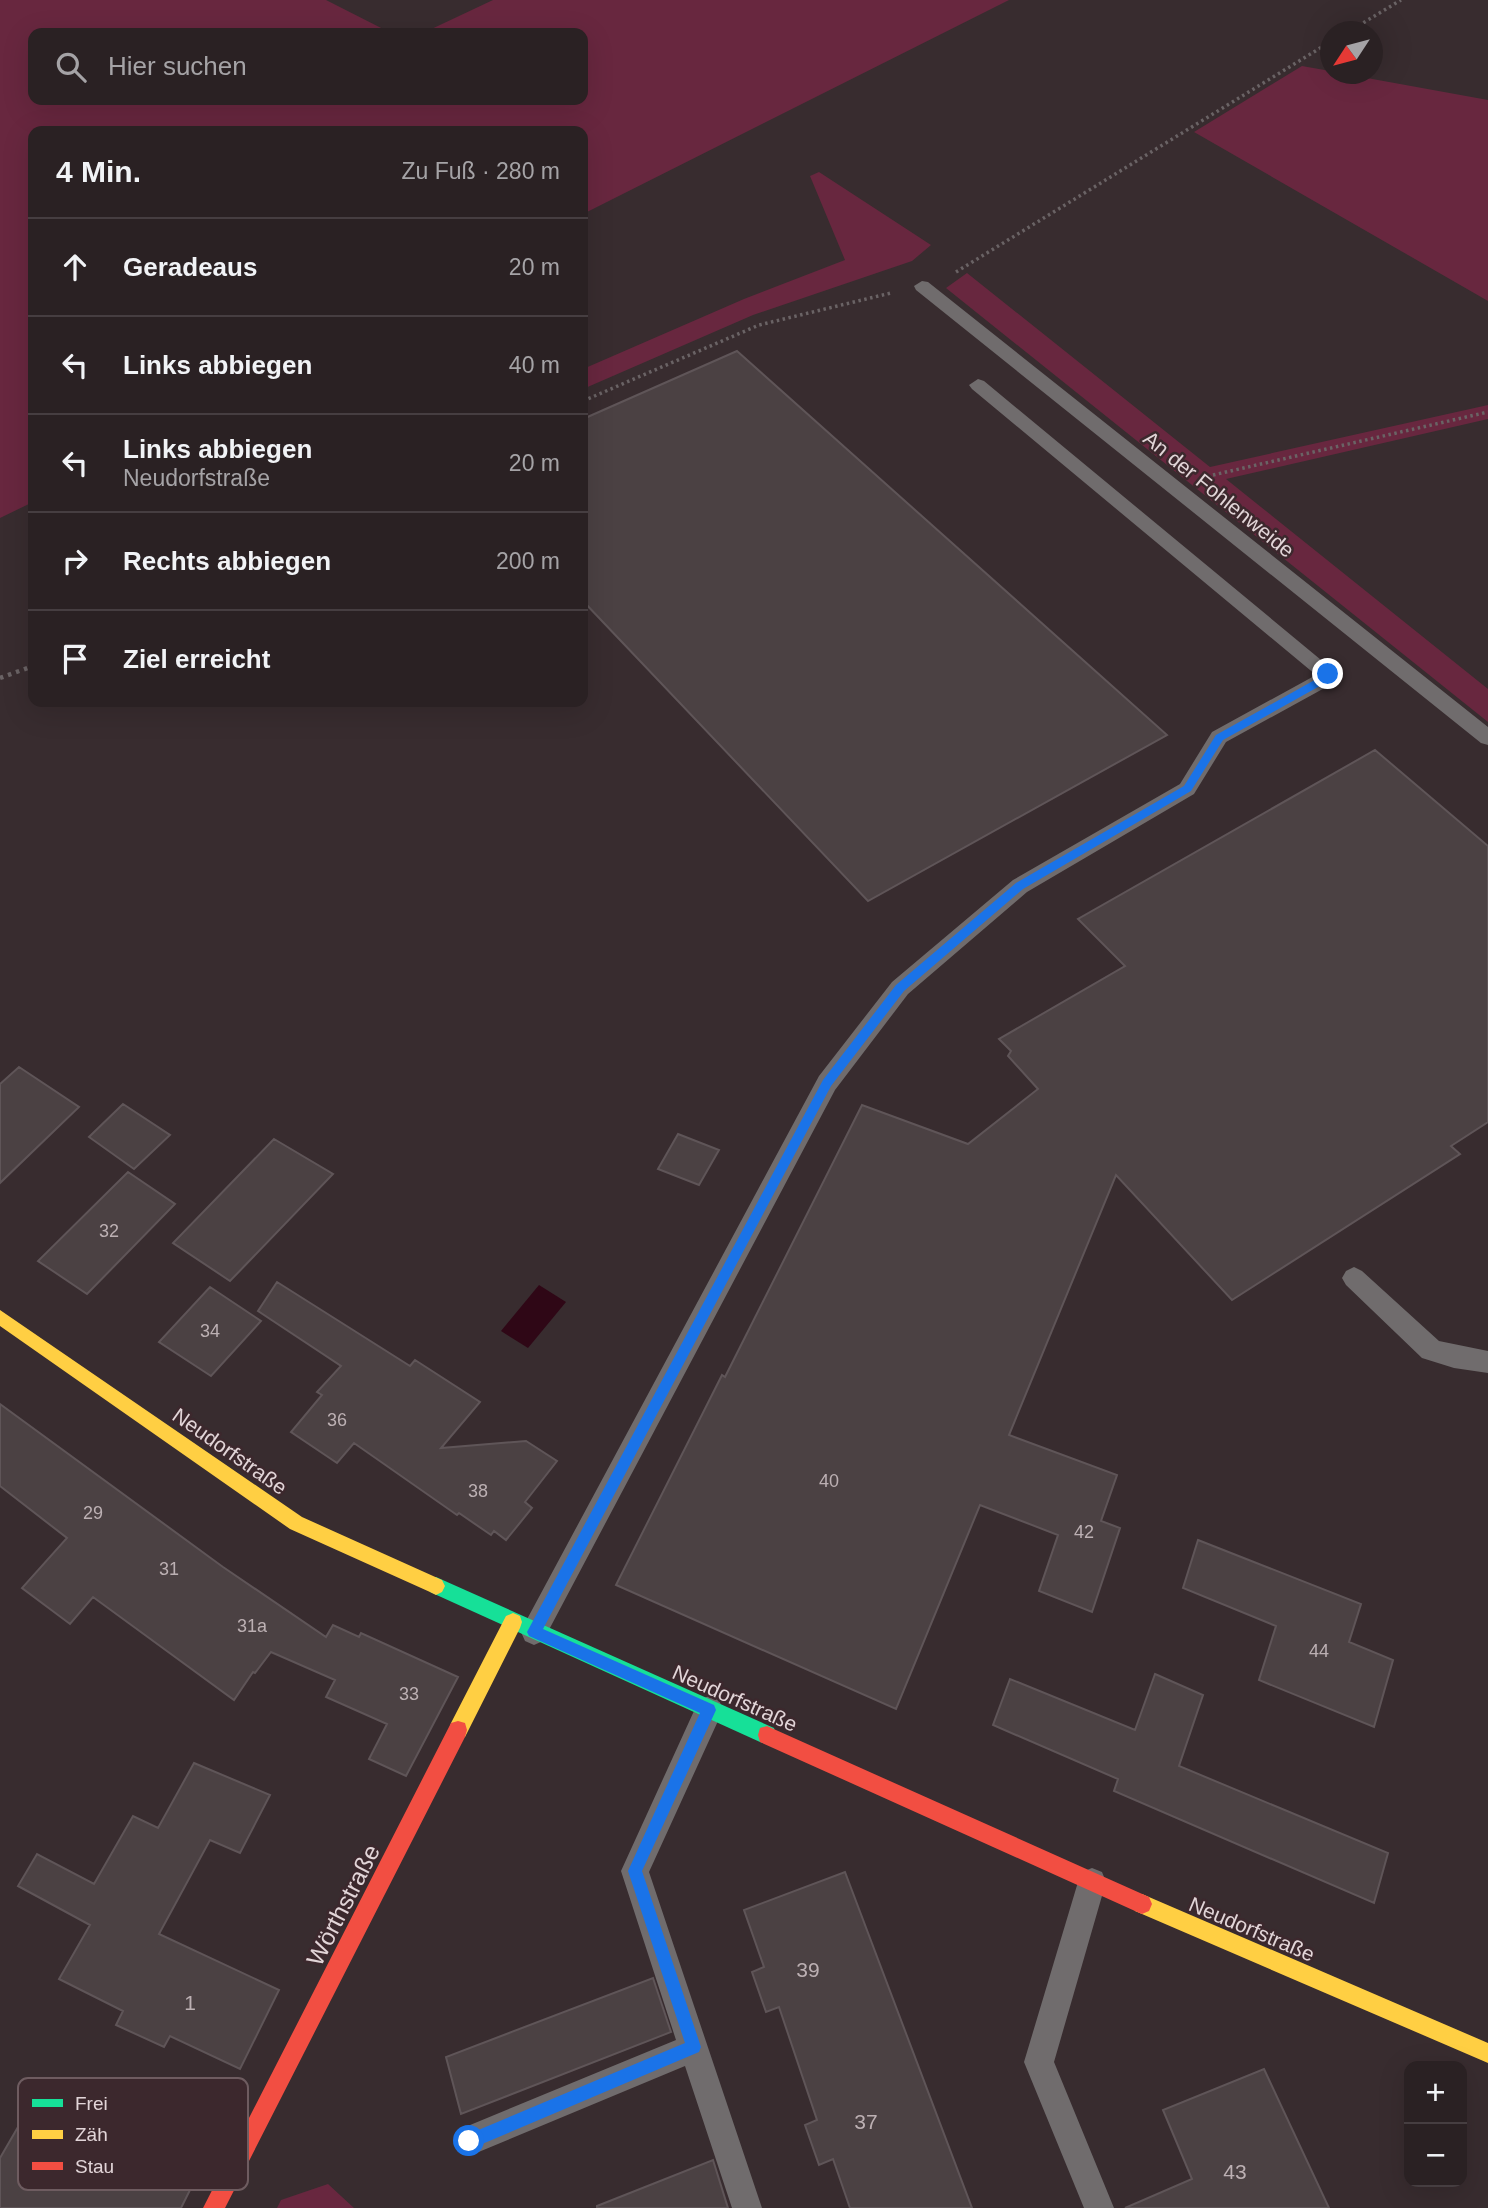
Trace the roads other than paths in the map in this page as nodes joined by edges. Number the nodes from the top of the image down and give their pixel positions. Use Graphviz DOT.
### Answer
graph roads {
  1 [pos="922,286"];
  2 [pos="978,385"];
  3 [pos="1488,738"];
  4 [pos="1354,1278"];
  5 [pos="0,1317"];
  6 [pos="1488,1362"];
  7 [pos="513,1622"];
  8 [pos="534,1632"];
  9 [pos="709,1710"];
  10 [pos="1092,1882"];
  11 [pos="694,2047"];
  12 [pos="1488,2053"];
  13 [pos="248,2141"];
  14 [pos="469,2141"];
  15 [pos="223,2190"];
  16 [pos="214,2208"];
  17 [pos="747,2208"];
  18 [pos="1099,2208"];
  1 -- 3 [label="lane, An der Fohlenweide"];
  2 -- 8 [label="lane"];
  4 -- 6 [label="lane"];
  5 -- 7 [label="street, Neudorfstraße"];
  7 -- 8 [label="street, Neudorfstraße"];
  7 -- 13 [label="street, Wörthstraße"];
  8 -- 9 [label="street, Neudorfstraße"];
  9 -- 10 [label="street, Neudorfstraße"];
  9 -- 11 [label="lane"];
  10 -- 12 [label="street, Neudorfstraße"];
  10 -- 18 [label="lane"];
  11 -- 14 [label="lane"];
  11 -- 17 [label="lane"];
  15 -- 16 [label="street, Wörthstraße"];
}
